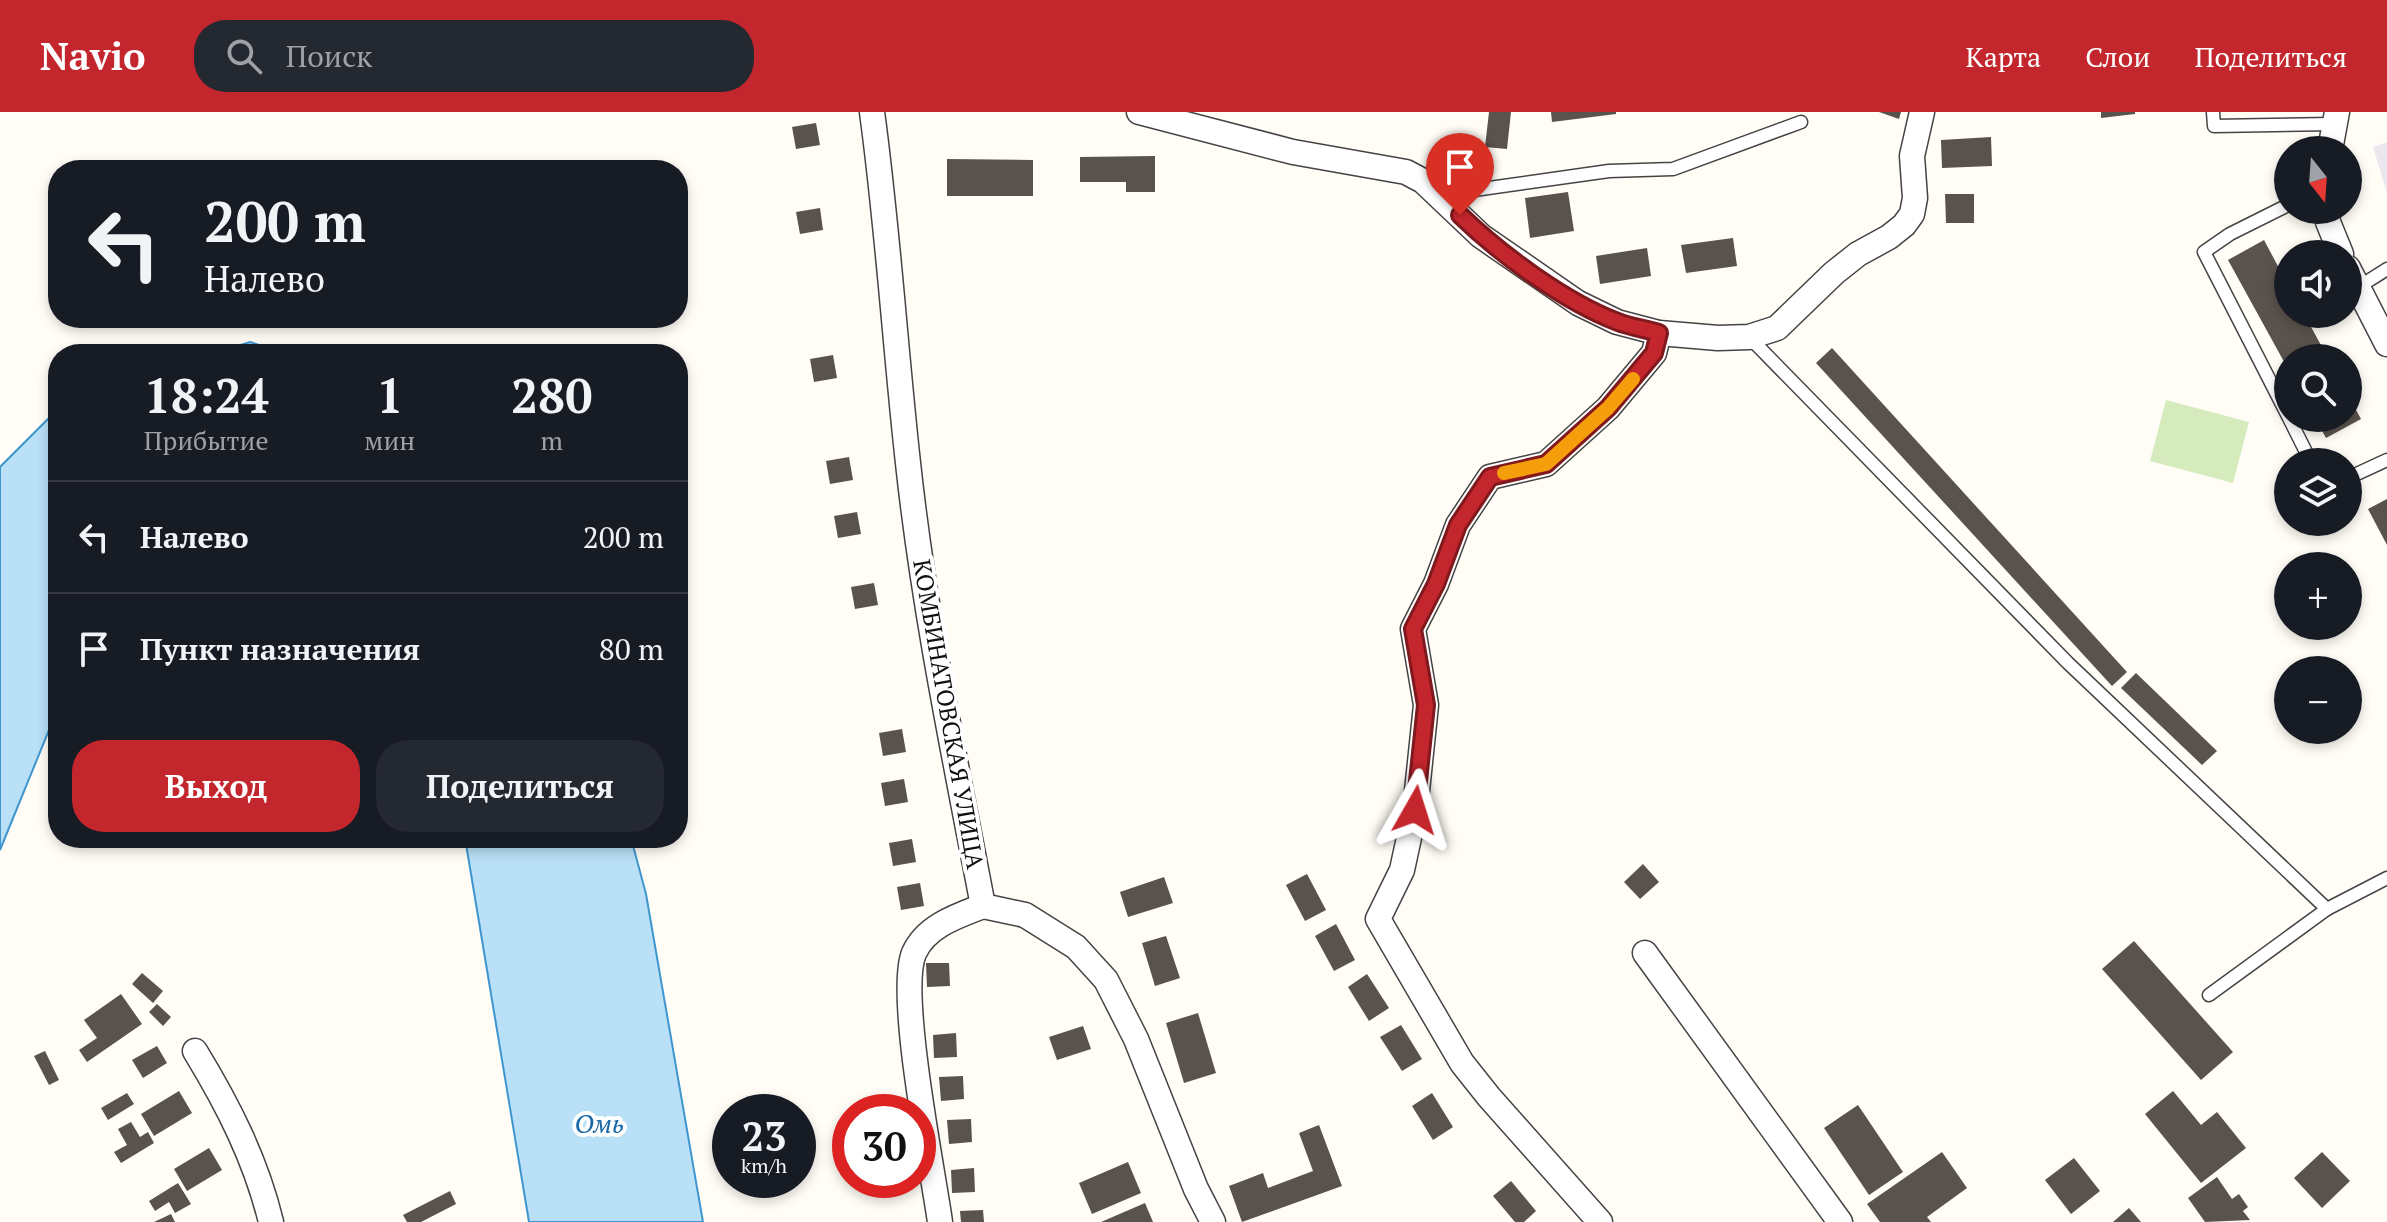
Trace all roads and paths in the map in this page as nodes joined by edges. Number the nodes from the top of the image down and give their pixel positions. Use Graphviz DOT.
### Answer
graph roads {
  1 [pos="872,112"];
  2 [pos="1139,112"];
  3 [pos="1922,112"];
  4 [pos="2213,112"];
  5 [pos="2335,118"];
  6 [pos="1801,122"];
  7 [pos="1439,195"];
  8 [pos="2274,212"];
  9 [pos="2387,269"];
  10 [pos="2362,276"];
  11 [pos="2362,295"];
  12 [pos="1659,333"];
  13 [pos="1749,337"];
  14 [pos="2387,344"];
  15 [pos="2274,390"];
  16 [pos="2387,460"];
  17 [pos="2362,472"];
  18 [pos="2387,878"];
  19 [pos="983,906"];
  20 [pos="2327,909"];
  21 [pos="1645,953"];
  22 [pos="2209,995"];
  23 [pos="195,1051"];
  24 [pos="271,1222"];
  25 [pos="940,1222"];
  26 [pos="1213,1222"];
  27 [pos="1600,1222"];
  28 [pos="1840,1222"];
  1 -- 19 [label="street, КОМБИНАТОВСКАЯ УЛИЦА"];
  2 -- 7 [label="street"];
  3 -- 13 [label="street"];
  4 -- 5 [label="lane"];
  6 -- 7 [label="lane"];
  7 -- 12 [label="street"];
  8 -- 15 [label="lane"];
  9 -- 10 [label="lane"];
  11 -- 14 [label="street"];
  12 -- 13 [label="street"];
  12 -- 27 [label="street"];
  13 -- 20 [label="lane"];
  16 -- 17 [label="lane"];
  18 -- 20 [label="lane"];
  19 -- 25 [label="street"];
  19 -- 26 [label="street"];
  20 -- 22 [label="lane"];
  21 -- 28 [label="street"];
  23 -- 24 [label="street"];
}
